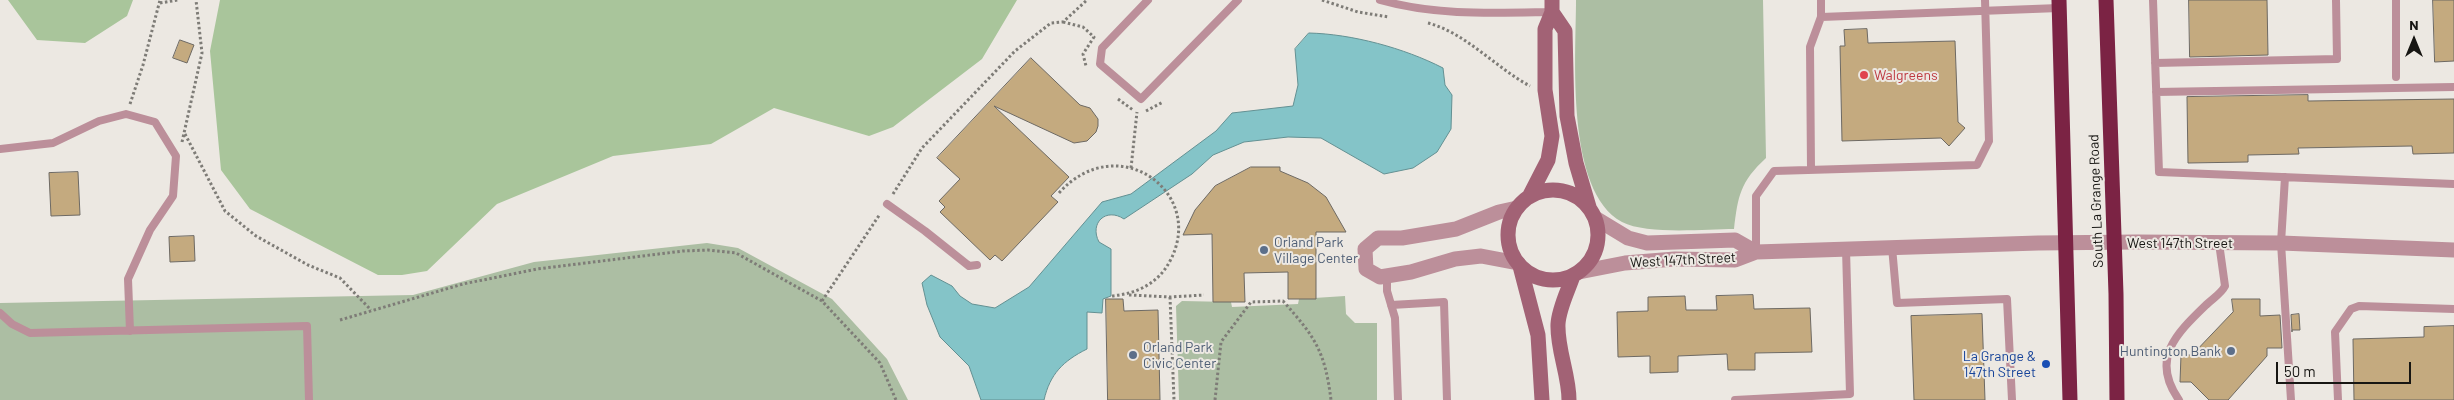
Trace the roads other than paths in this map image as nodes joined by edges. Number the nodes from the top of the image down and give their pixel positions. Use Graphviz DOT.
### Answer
graph roads {
  1 [pos="1148,0"];
  2 [pos="1238,0"];
  3 [pos="1380,0"];
  4 [pos="1821,0"];
  5 [pos="1985,0"];
  6 [pos="2106,0"];
  7 [pos="2153,0"];
  8 [pos="2336,0"];
  9 [pos="2396,0"];
  10 [pos="2059,4"];
  11 [pos="1552,6"];
  12 [pos="1985,11"];
  13 [pos="1821,17"];
  14 [pos="2155,64"];
  15 [pos="2396,77"];
  16 [pos="2454,87"];
  17 [pos="2156,92"];
  18 [pos="0,149"];
  19 [pos="1811,169"];
  20 [pos="2285,177"];
  21 [pos="2454,184"];
  22 [pos="1529,197"];
  23 [pos="887,204"];
  24 [pos="1517,208"];
  25 [pos="1592,213"];
  26 [pos="2066,242"];
  27 [pos="2113,242"];
  28 [pos="2218,242"];
  29 [pos="2281,242"];
  30 [pos="1892,247"];
  31 [pos="1846,248"];
  32 [pos="2454,250"];
  33 [pos="1756,252"];
  34 [pos="1519,264"];
  35 [pos="977,265"];
  36 [pos="1576,274"];
  37 [pos="1387,276"];
  38 [pos="1391,304"];
  39 [pos="2454,309"];
  40 [pos="0,313"];
  41 [pos="130,331"];
  42 [pos="309,400"];
  43 [pos="1398,400"];
  44 [pos="1447,400"];
  45 [pos="1542,400"];
  46 [pos="1569,400"];
  47 [pos="1734,400"];
  48 [pos="2012,400"];
  49 [pos="2070,400"];
  50 [pos="2117,400"];
  51 [pos="2180,400"];
  52 [pos="2291,400"];
  53 [pos="2338,400"];
  1 -- 2 [label="lane"];
  3 -- 11 [label="lane"];
  4 -- 13 [label="lane"];
  5 -- 12 [label="lane"];
  6 -- 27 [label="highway, South La Grange Road"];
  7 -- 14 [label="lane"];
  8 -- 14 [label="lane"];
  9 -- 15 [label="lane"];
  10 -- 12 [label="lane"];
  10 -- 26 [label="highway"];
  11 -- 22 [label="street"];
  11 -- 25 [label="street"];
  12 -- 13 [label="lane"];
  12 -- 19 [label="lane"];
  13 -- 19 [label="lane"];
  14 -- 17 [label="lane"];
  16 -- 17 [label="lane"];
  17 -- 20 [label="lane"];
  18 -- 41 [label="lane"];
  19 -- 33 [label="lane"];
  20 -- 21 [label="lane"];
  20 -- 29 [label="lane"];
  22 -- 24 [label="street"];
  22 -- 25 [label="street"];
  23 -- 35 [label="lane"];
  24 -- 34 [label="street"];
  24 -- 37 [label="street"];
  25 -- 33 [label="street, West 147th Street"];
  25 -- 36 [label="street"];
  26 -- 27 [label="street, West 147th Street"];
  26 -- 30 [label="street, West 147th Street"];
  26 -- 49 [label="highway"];
  27 -- 28 [label="street, West 147th Street"];
  27 -- 50 [label="highway, South La Grange Road"];
  28 -- 29 [label="street, West 147th Street"];
  28 -- 51 [label="lane"];
  29 -- 32 [label="street, West 147th Street"];
  29 -- 52 [label="lane"];
  30 -- 31 [label="street, West 147th Street"];
  30 -- 48 [label="lane"];
  31 -- 33 [label="street, West 147th Street"];
  31 -- 47 [label="lane"];
  33 -- 36 [label="street, West 147th Street"];
  34 -- 36 [label="street"];
  34 -- 37 [label="street"];
  34 -- 45 [label="street"];
  36 -- 46 [label="street"];
  37 -- 38 [label="lane"];
  38 -- 43 [label="lane"];
  38 -- 44 [label="lane"];
  39 -- 53 [label="lane"];
  40 -- 41 [label="lane"];
  41 -- 42 [label="lane"];
}
